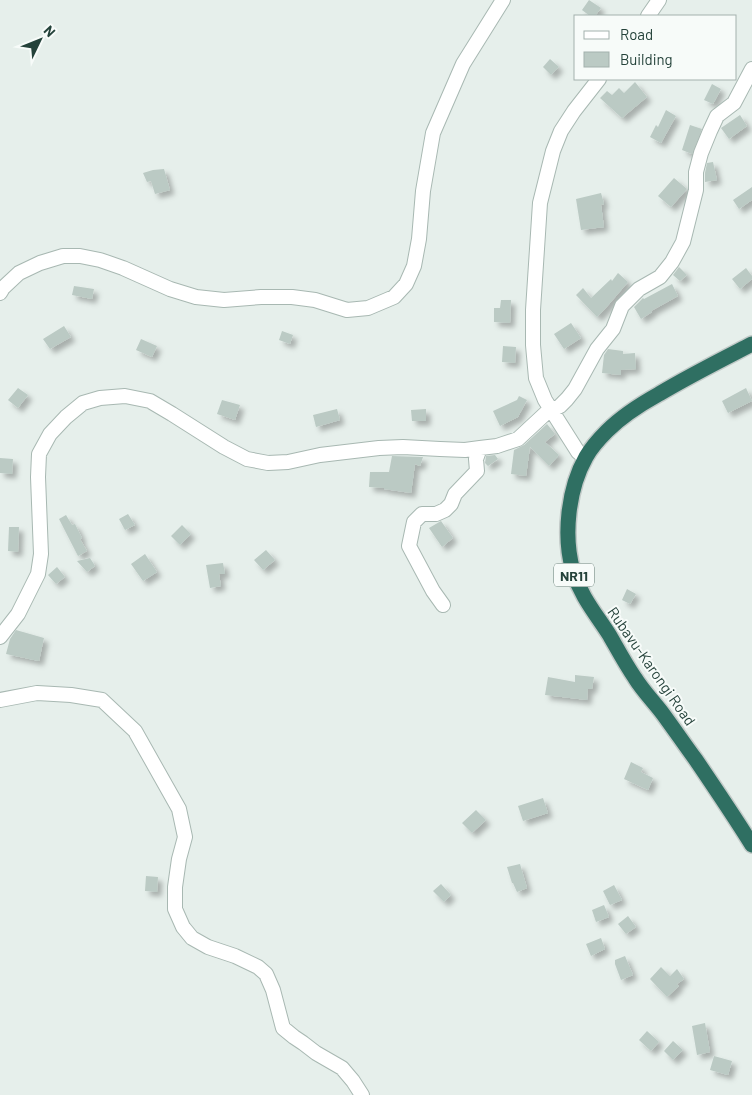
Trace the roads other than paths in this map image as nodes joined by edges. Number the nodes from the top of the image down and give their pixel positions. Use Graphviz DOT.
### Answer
graph roads {
  1 [pos="503,0"];
  2 [pos="659,0"];
  3 [pos="649,15"];
  4 [pos="752,69"];
  5 [pos="598,80"];
  6 [pos="0,293"];
  7 [pos="752,344"];
  8 [pos="551,410"];
  9 [pos="480,448"];
  10 [pos="585,458"];
  11 [pos="443,605"];
  12 [pos="0,637"];
  13 [pos="0,700"];
  14 [pos="752,845"];
  15 [pos="362,1095"];
  1 -- 6 [label="street"];
  2 -- 3 [label="street"];
  4 -- 8 [label="street"];
  5 -- 8 [label="street"];
  7 -- 10 [label="highway, Rubavu-Karongi Road / NR11"];
  8 -- 9 [label="street"];
  8 -- 10 [label="street"];
  9 -- 11 [label="street"];
  9 -- 12 [label="street"];
  10 -- 14 [label="highway, Rubavu-Karongi Road / NR11"];
  13 -- 15 [label="street"];
}
